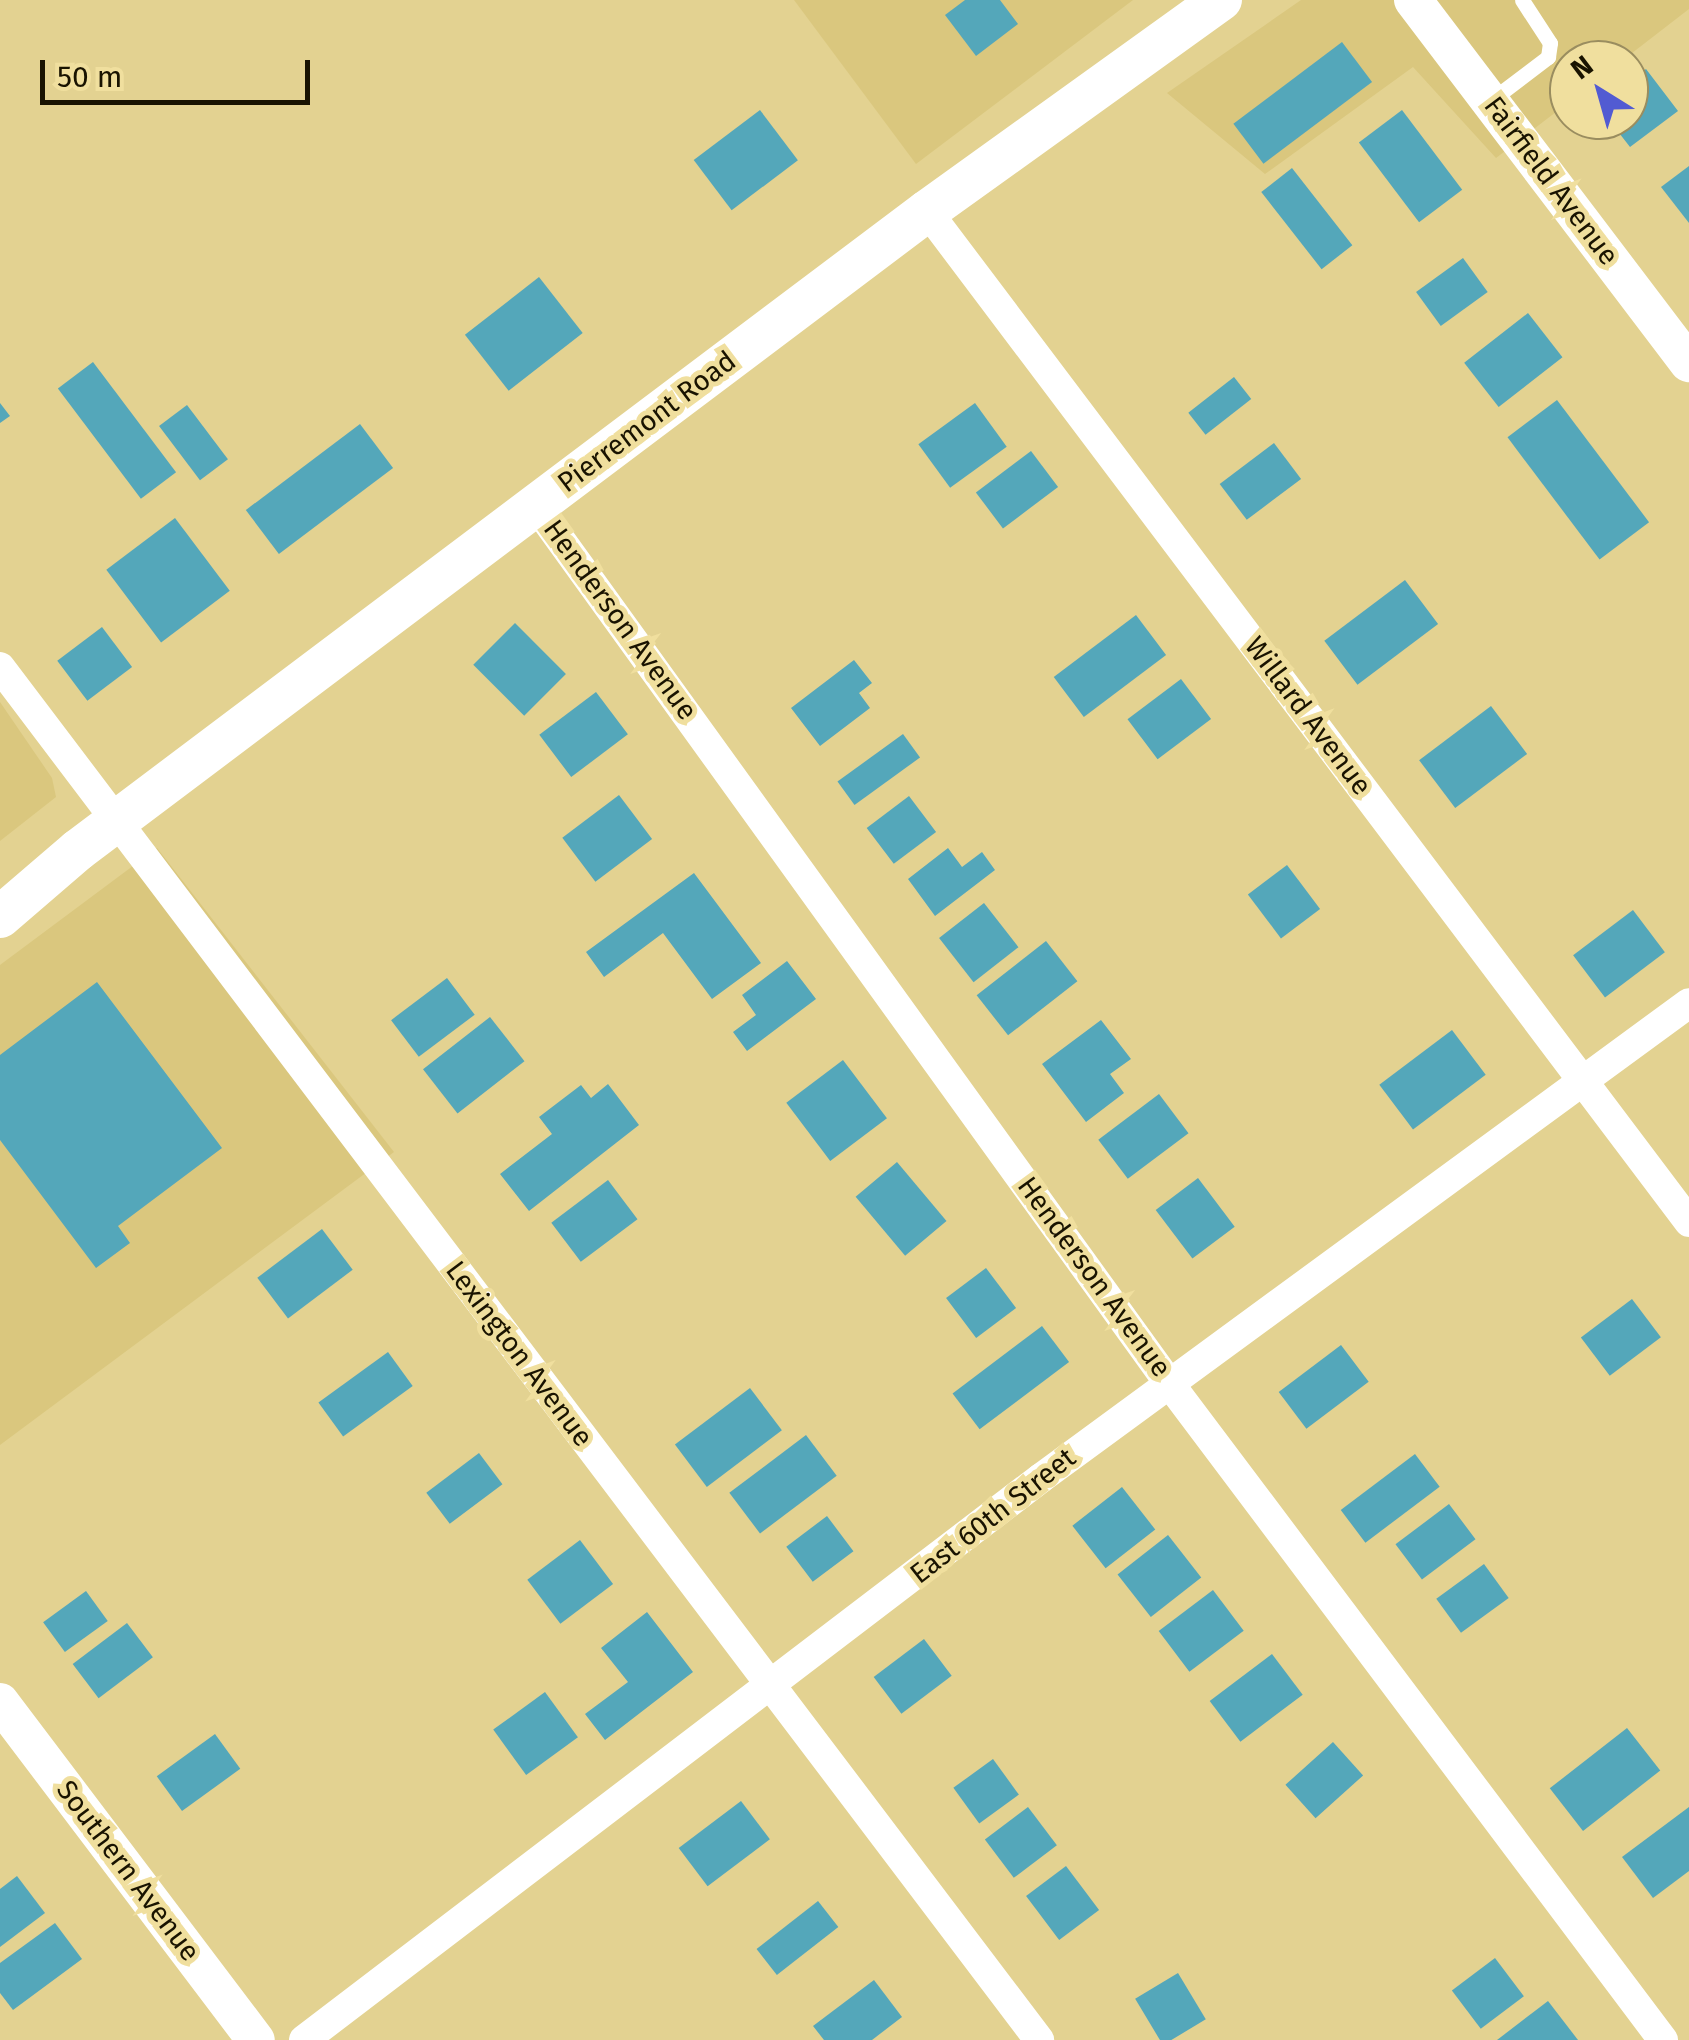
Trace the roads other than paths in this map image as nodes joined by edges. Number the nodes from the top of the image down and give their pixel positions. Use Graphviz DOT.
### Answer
graph roads {
  1 [pos="1221,0"];
  2 [pos="1413,0"];
  3 [pos="1522,0"];
  4 [pos="1490,101"];
  5 [pos="927,211"];
  6 [pos="1685,349"];
  7 [pos="536,506"];
  8 [pos="0,667"];
  9 [pos="118,820"];
  10 [pos="78,850"];
  11 [pos="0,894"];
  12 [pos="0,917"];
  13 [pos="1689,1003"];
  14 [pos="1582,1080"];
  15 [pos="1689,1222"];
  16 [pos="1169,1383"];
  17 [pos="772,1687"];
  18 [pos="0,1702"];
  19 [pos="256,2040"];
  20 [pos="304,2040"];
  21 [pos="1038,2040"];
  22 [pos="1663,2040"];
  1 -- 5 [label="main road, Pierremont Road"];
  2 -- 4 [label="street, Fairfield Avenue"];
  3 -- 4 [label="lane"];
  4 -- 6 [label="street, Fairfield Avenue"];
  5 -- 7 [label="main road, Pierremont Road"];
  5 -- 14 [label="street, Willard Avenue"];
  7 -- 9 [label="main road, Pierremont Road"];
  7 -- 16 [label="street, Henderson Avenue"];
  8 -- 9 [label="street, Lexington Avenue"];
  9 -- 10 [label="main road, Pierremont Road"];
  9 -- 17 [label="street, Lexington Avenue"];
  10 -- 11 [label="main road, Pierremont Road"];
  10 -- 12 [label="main road, Pierremont Road"];
  13 -- 14 [label="street, East 60th Street"];
  14 -- 15 [label="street, Willard Avenue"];
  14 -- 16 [label="street, East 60th Street"];
  16 -- 17 [label="street, East 60th Street"];
  16 -- 22 [label="street, Henderson Avenue"];
  17 -- 20 [label="street, East 60th Street"];
  17 -- 21 [label="street, Lexington Avenue"];
  18 -- 19 [label="street, Southern Avenue"];
}
